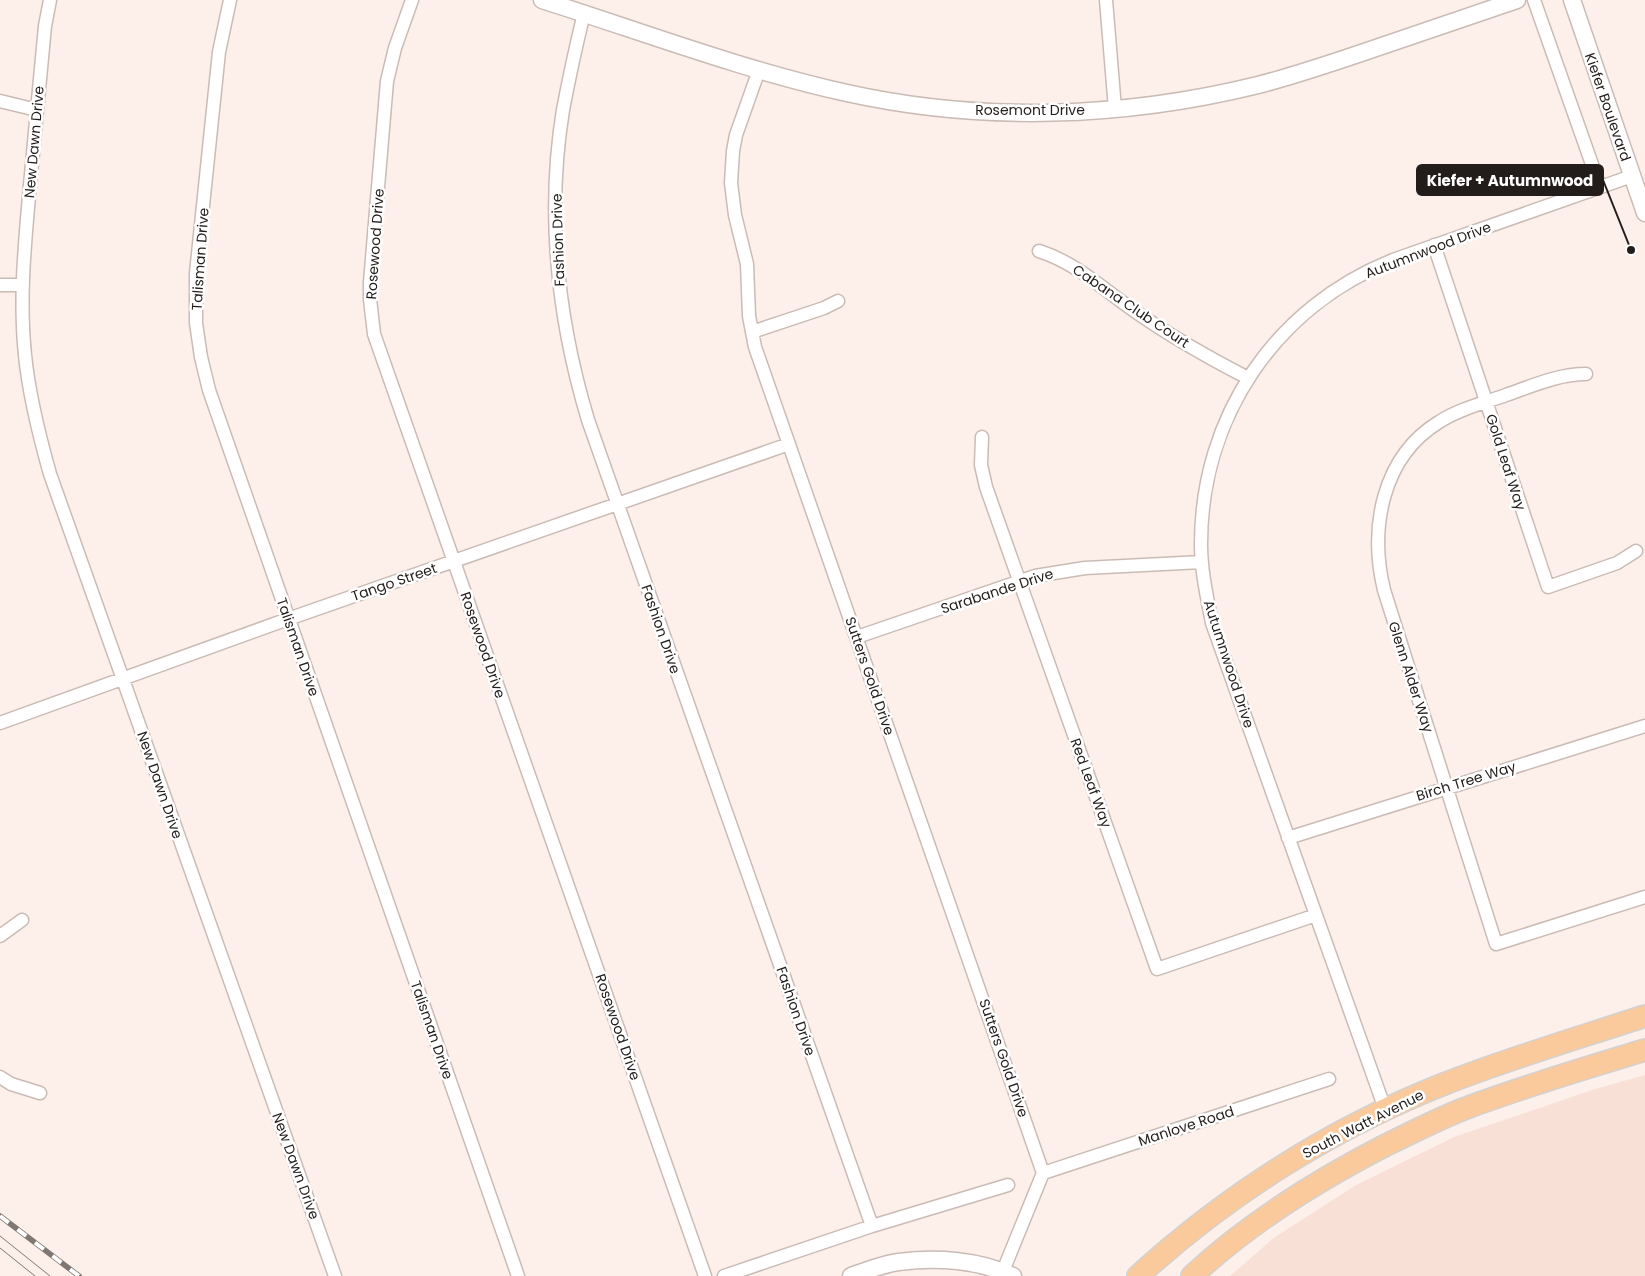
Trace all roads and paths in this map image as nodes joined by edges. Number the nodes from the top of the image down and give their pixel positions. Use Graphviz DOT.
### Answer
graph roads {
  1 [pos="50,0"];
  2 [pos="230,0"];
  3 [pos="412,0"];
  4 [pos="542,0"];
  5 [pos="1106,0"];
  6 [pos="1517,0"];
  7 [pos="1534,0"];
  8 [pos="1572,0"];
  9 [pos="584,14"];
  10 [pos="759,70"];
  11 [pos="0,101"];
  12 [pos="1115,109"];
  13 [pos="37,110"];
  14 [pos="1632,176"];
  15 [pos="1600,187"];
  16 [pos="1645,213"];
  17 [pos="1434,245"];
  18 [pos="1039,251"];
  19 [pos="0,285"];
  20 [pos="22,285"];
  21 [pos="838,301"];
  22 [pos="752,332"];
  23 [pos="1586,374"];
  24 [pos="1248,378"];
  25 [pos="1486,402"];
  26 [pos="982,438"];
  27 [pos="788,444"];
  28 [pos="618,504"];
  29 [pos="1636,551"];
  30 [pos="454,561"];
  31 [pos="1202,562"];
  32 [pos="1020,581"];
  33 [pos="288,619"];
  34 [pos="857,637"];
  35 [pos="123,678"];
  36 [pos="0,723"];
  37 [pos="1645,726"];
  38 [pos="1446,787"];
  39 [pos="1288,838"];
  40 [pos="1645,897"];
  41 [pos="1316,915"];
  42 [pos="22,920"];
  43 [pos="0,936"];
  44 [pos="1645,1016"];
  45 [pos="1645,1050"];
  46 [pos="0,1077"];
  47 [pos="1329,1079"];
  48 [pos="40,1093"];
  49 [pos="1385,1109"];
  50 [pos="1043,1173"];
  51 [pos="1008,1185"];
  52 [pos="872,1226"];
  53 [pos="1008,1274"];
  54 [pos="335,1276"];
  55 [pos="518,1276"];
  56 [pos="705,1276"];
  57 [pos="724,1276"];
  58 [pos="851,1276"];
  59 [pos="1138,1276"];
  60 [pos="1192,1276"];
  1 -- 13 [label="street, New Dawn Drive"];
  2 -- 33 [label="street, Talisman Drive"];
  3 -- 30 [label="street, Rosewood Drive"];
  4 -- 9 [label="street, Rosemont Drive"];
  5 -- 12 [label="street"];
  6 -- 12 [label="street, Rosemont Drive"];
  7 -- 15 [label="street"];
  8 -- 14 [label="street, Kiefer Boulevard"];
  9 -- 10 [label="street, Rosemont Drive"];
  9 -- 28 [label="street, Fashion Drive"];
  10 -- 12 [label="street, Rosemont Drive"];
  10 -- 22 [label="street, Sutters Gold Drive"];
  11 -- 13 [label="street"];
  13 -- 20 [label="street, New Dawn Drive"];
  14 -- 15 [label="street, Autumnwood Drive"];
  14 -- 16 [label="street, Kiefer Boulevard"];
  15 -- 17 [label="street, Autumnwood Drive"];
  17 -- 24 [label="street, Autumnwood Drive"];
  17 -- 25 [label="street, Gold Leaf Way"];
  18 -- 24 [label="street, Cabana Club Court"];
  19 -- 20 [label="street"];
  20 -- 35 [label="street, New Dawn Drive"];
  21 -- 22 [label="street"];
  22 -- 27 [label="street, Sutters Gold Drive"];
  23 -- 25 [label="street, Glenn Alder Way"];
  24 -- 31 [label="street, Autumnwood Drive"];
  25 -- 29 [label="street, Gold Leaf Way"];
  25 -- 38 [label="street, Glenn Alder Way"];
  26 -- 32 [label="street, Red Leaf Way"];
  27 -- 28 [label="street, Tango Street"];
  27 -- 34 [label="street, Sutters Gold Drive"];
  28 -- 30 [label="street, Tango Street"];
  28 -- 52 [label="street, Fashion Drive"];
  30 -- 33 [label="street, Tango Street"];
  30 -- 56 [label="street, Rosewood Drive"];
  31 -- 32 [label="street, Sarabande Drive"];
  31 -- 39 [label="street, Autumnwood Drive"];
  32 -- 34 [label="street, Sarabande Drive"];
  32 -- 41 [label="street, Red Leaf Way"];
  33 -- 35 [label="street, Tango Street"];
  33 -- 55 [label="street, Talisman Drive"];
  34 -- 50 [label="street, Sutters Gold Drive"];
  35 -- 36 [label="street, Tango Street"];
  35 -- 54 [label="street, New Dawn Drive"];
  37 -- 38 [label="street, Birch Tree Way"];
  38 -- 39 [label="street, Birch Tree Way"];
  38 -- 40 [label="street, Glenn Alder Way"];
  39 -- 41 [label="street, Autumnwood Drive"];
  41 -- 49 [label="street, Autumnwood Drive"];
  42 -- 43 [label="street"];
  44 -- 49 [label="main road, South Watt Avenue"];
  45 -- 60 [label="main road"];
  46 -- 48 [label="street"];
  47 -- 50 [label="street, Manlove Road"];
  49 -- 59 [label="main road, South Watt Avenue"];
  50 -- 53 [label="street"];
  51 -- 52 [label="street"];
  52 -- 57 [label="street"];
  53 -- 58 [label="street"];
}
